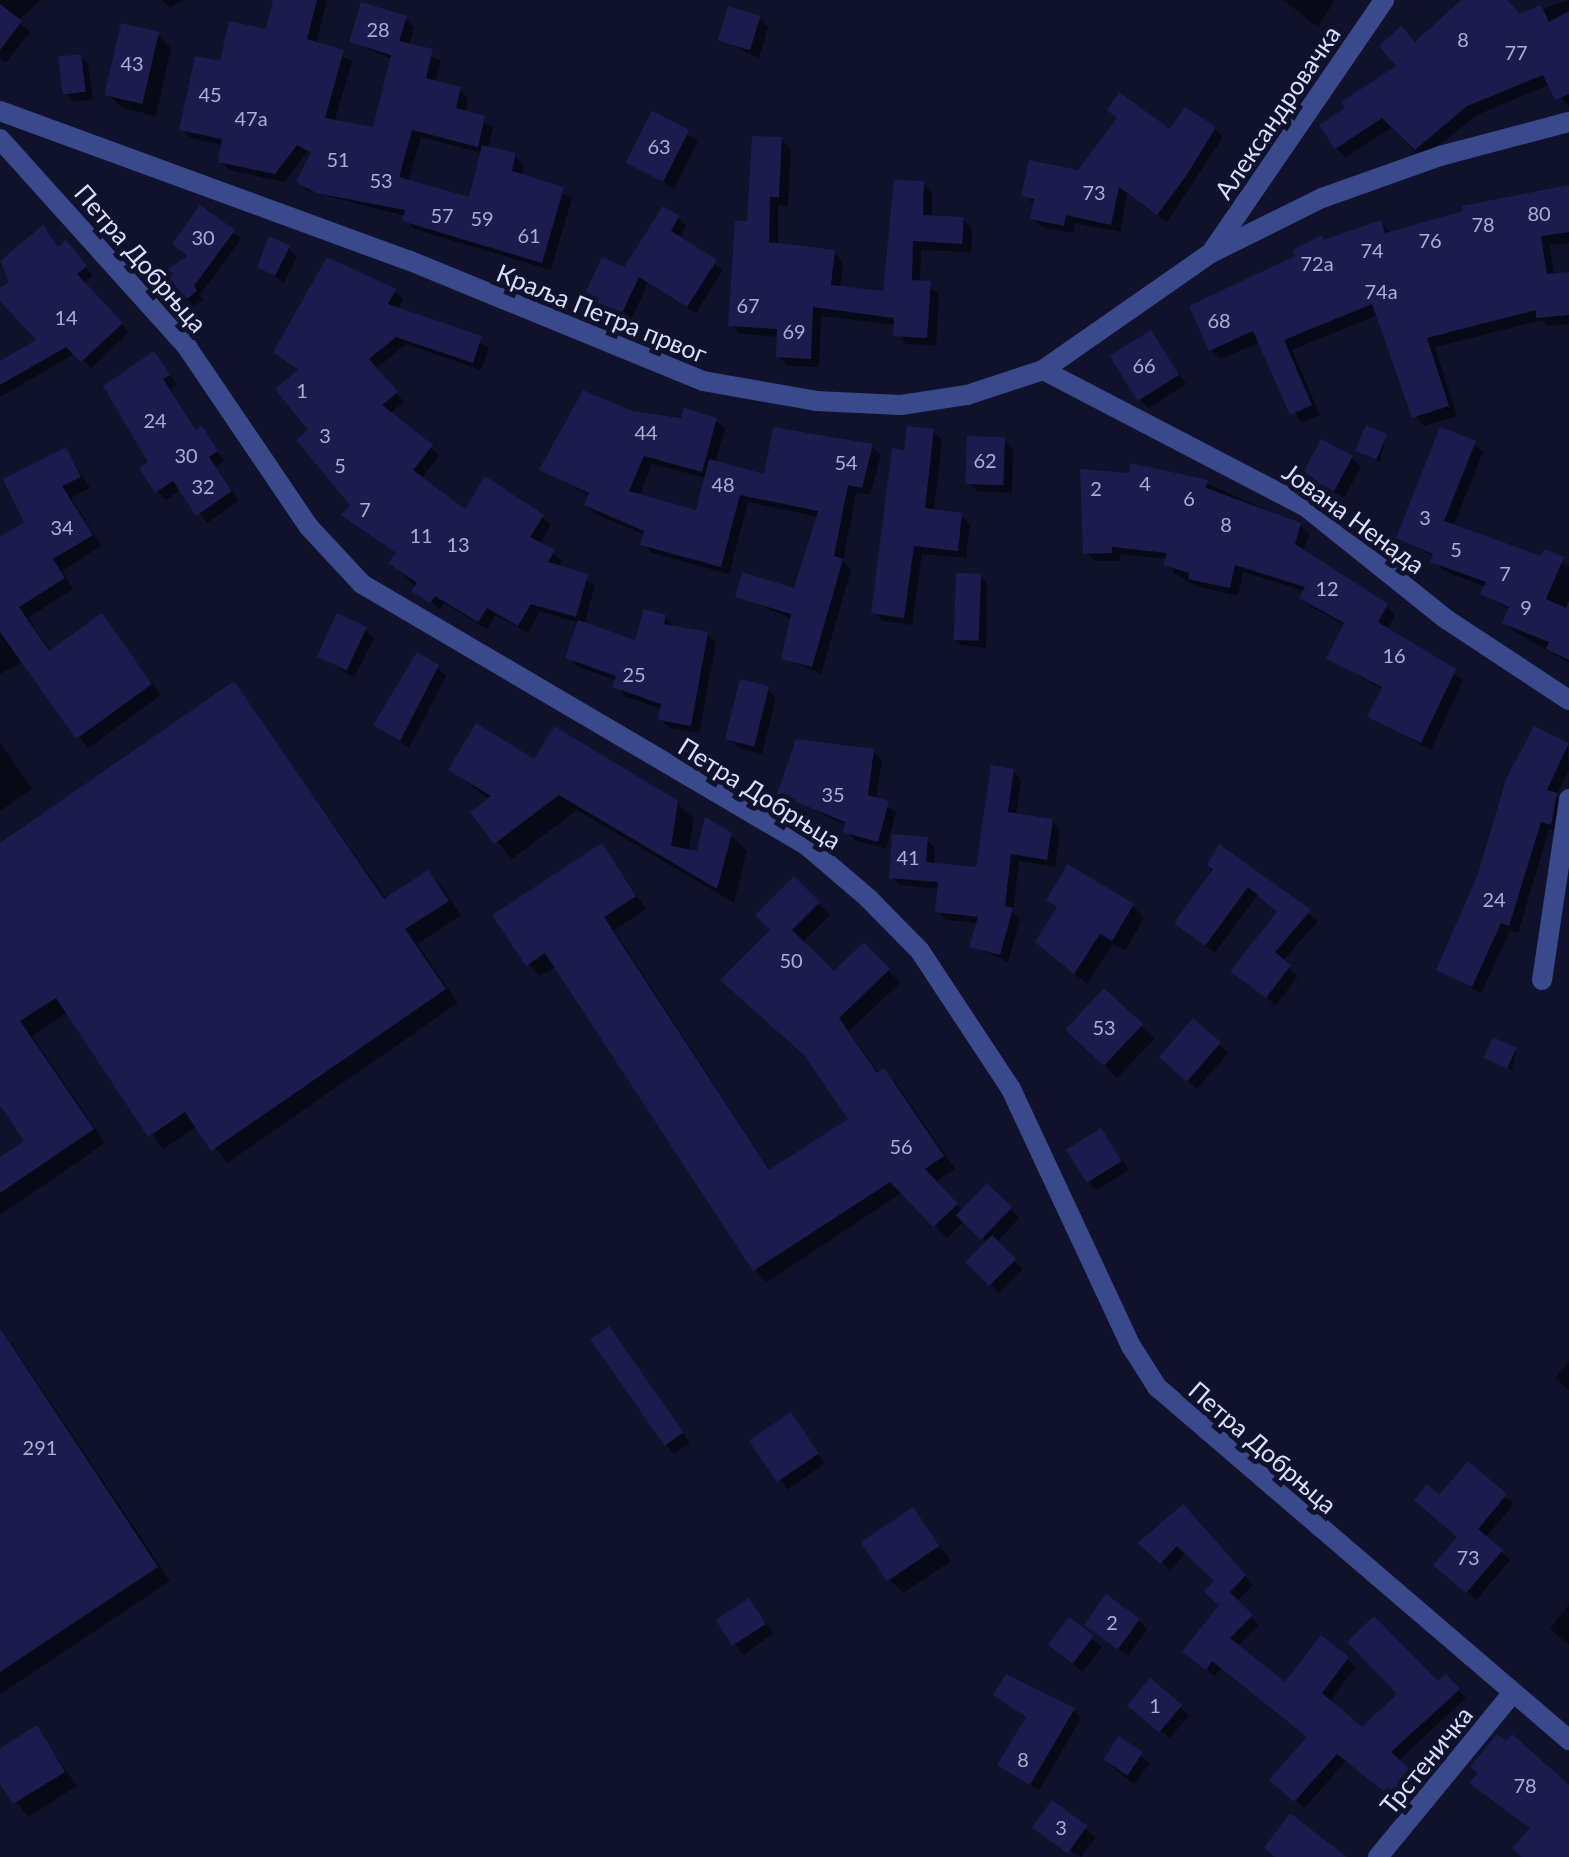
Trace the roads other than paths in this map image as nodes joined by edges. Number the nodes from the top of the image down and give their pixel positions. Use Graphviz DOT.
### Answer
graph roads {
  1 [pos="1384,0"];
  2 [pos="0,111"];
  3 [pos="1569,122"];
  4 [pos="0,139"];
  5 [pos="1211,254"];
  6 [pos="1044,370"];
  7 [pos="1569,700"];
  8 [pos="1569,800"];
  9 [pos="1542,980"];
  10 [pos="1512,1694"];
  11 [pos="1569,1740"];
  12 [pos="1378,1857"];
  1 -- 5 [label="street, Александровачка"];
  2 -- 6 [label="street, Краља Петра првог"];
  3 -- 5 [label="street, Краља Петра првог"];
  4 -- 10 [label="street, Петра Добрњца"];
  5 -- 6 [label="street, Краља Петра првог"];
  6 -- 7 [label="street, Јована Ненада"];
  8 -- 9 [label="street"];
  10 -- 11 [label="street, Петра Добрњца"];
  10 -- 12 [label="street, Трстеничка"];
}
